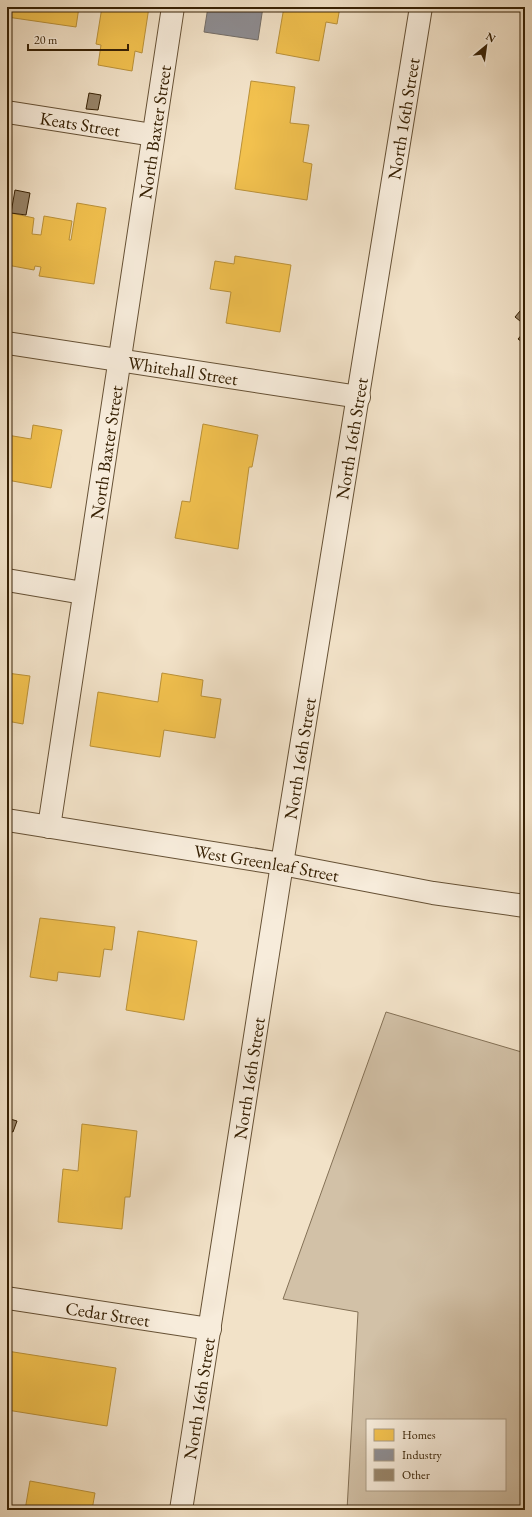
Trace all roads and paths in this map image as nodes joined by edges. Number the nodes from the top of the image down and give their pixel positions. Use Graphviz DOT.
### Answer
graph roads {
  1 [pos="173,7"];
  2 [pos="421,7"];
  3 [pos="7,112"];
  4 [pos="154,135"];
  5 [pos="7,343"];
  6 [pos="121,361"];
  7 [pos="358,398"];
  8 [pos="7,580"];
  9 [pos="83,594"];
  10 [pos="7,820"];
  11 [pos="49,827"];
  12 [pos="282,864"];
  13 [pos="525,906"];
  14 [pos="7,1298"];
  15 [pos="210,1329"];
  16 [pos="181,1510"];
  1 -- 4 [label="street, North Baxter Street"];
  2 -- 7 [label="street, North 16th Street"];
  3 -- 4 [label="street, Keats Street"];
  4 -- 6 [label="street, North Baxter Street"];
  5 -- 6 [label="street, Whitehall Street"];
  6 -- 7 [label="street, Whitehall Street"];
  6 -- 9 [label="street, North Baxter Street"];
  7 -- 12 [label="street, North 16th Street"];
  8 -- 9 [label="street"];
  9 -- 11 [label="street, North Baxter Street"];
  10 -- 11 [label="street, West Greenleaf Street"];
  11 -- 12 [label="street, West Greenleaf Street"];
  12 -- 13 [label="street, West Greenleaf Street"];
  12 -- 15 [label="street, North 16th Street"];
  14 -- 15 [label="street, Cedar Street"];
  15 -- 16 [label="street, North 16th Street"];
}
